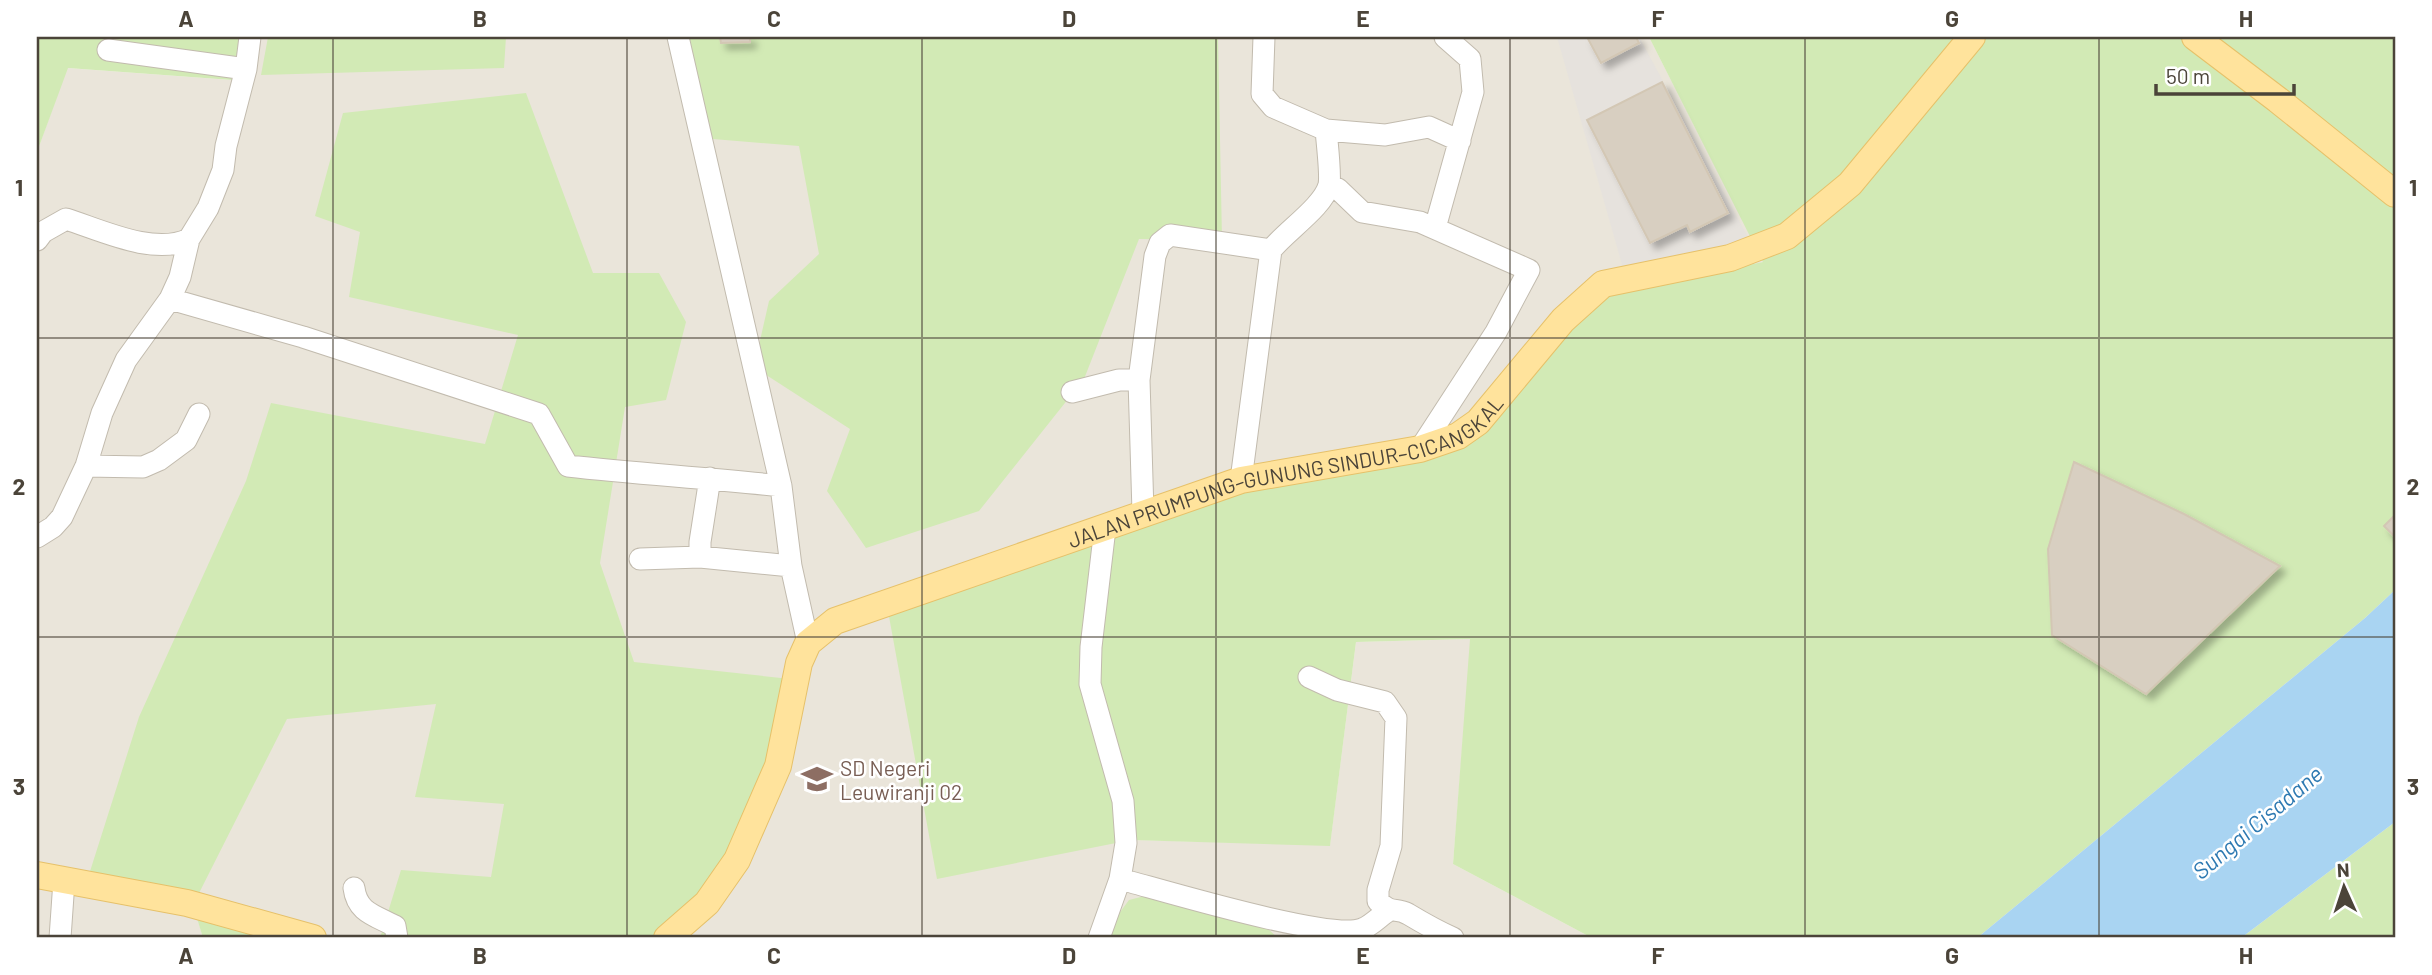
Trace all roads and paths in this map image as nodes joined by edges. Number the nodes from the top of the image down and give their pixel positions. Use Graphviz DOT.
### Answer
graph roads {
  1 [pos="250,37"];
  2 [pos="678,37"];
  3 [pos="1264,37"];
  4 [pos="1445,37"];
  5 [pos="1972,37"];
  6 [pos="2195,37"];
  7 [pos="108,50"];
  8 [pos="246,69"];
  9 [pos="1326,130"];
  10 [pos="1460,141"];
  11 [pos="1329,185"];
  12 [pos="2395,194"];
  13 [pos="1436,228"];
  14 [pos="189,239"];
  15 [pos="37,240"];
  16 [pos="1271,250"];
  17 [pos="170,299"];
  18 [pos="1139,380"];
  19 [pos="1072,392"];
  20 [pos="200,414"];
  21 [pos="1420,449"];
  22 [pos="86,466"];
  23 [pos="710,478"];
  24 [pos="1241,480"];
  25 [pos="780,486"];
  26 [pos="1143,512"];
  27 [pos="1105,528"];
  28 [pos="37,537"];
  29 [pos="700,557"];
  30 [pos="640,559"];
  31 [pos="792,566"];
  32 [pos="808,643"];
  33 [pos="1309,677"];
  34 [pos="37,875"];
  35 [pos="1120,879"];
  36 [pos="64,881"];
  37 [pos="354,887"];
  38 [pos="1388,911"];
  39 [pos="60,938"];
  40 [pos="313,938"];
  41 [pos="397,938"];
  42 [pos="667,938"];
  43 [pos="1099,938"];
  44 [pos="1453,938"];
  1 -- 8 [label="street"];
  2 -- 25 [label="street"];
  3 -- 9 [label="street"];
  4 -- 10 [label="street"];
  5 -- 21 [label="main road, JALAN PRUMPUNG–GUNUNG SINDUR–CICANGKAL"];
  6 -- 12 [label="main road"];
  7 -- 8 [label="street"];
  8 -- 14 [label="street"];
  9 -- 10 [label="street"];
  9 -- 11 [label="street"];
  10 -- 13 [label="street"];
  11 -- 13 [label="street"];
  11 -- 16 [label="street"];
  13 -- 21 [label="street"];
  14 -- 15 [label="street"];
  14 -- 17 [label="street"];
  16 -- 18 [label="street"];
  16 -- 24 [label="street"];
  17 -- 22 [label="street"];
  17 -- 23 [label="street"];
  18 -- 19 [label="street"];
  18 -- 26 [label="street"];
  20 -- 22 [label="street"];
  21 -- 24 [label="main road, JALAN PRUMPUNG–GUNUNG SINDUR–CICANGKAL"];
  22 -- 28 [label="street"];
  23 -- 25 [label="street"];
  23 -- 29 [label="street"];
  24 -- 26 [label="main road, JALAN PRUMPUNG–GUNUNG SINDUR–CICANGKAL"];
  25 -- 31 [label="street"];
  26 -- 27 [label="main road, JALAN PRUMPUNG–GUNUNG SINDUR–CICANGKAL"];
  27 -- 32 [label="main road, JALAN PRUMPUNG–GUNUNG SINDUR–CICANGKAL"];
  27 -- 35 [label="street"];
  29 -- 30 [label="street"];
  29 -- 31 [label="street"];
  31 -- 32 [label="street"];
  32 -- 42 [label="main road"];
  33 -- 38 [label="street"];
  34 -- 36 [label="main road"];
  35 -- 38 [label="street"];
  35 -- 43 [label="street"];
  36 -- 39 [label="street"];
  36 -- 40 [label="main road"];
  37 -- 41 [label="street"];
  38 -- 44 [label="street"];
}
